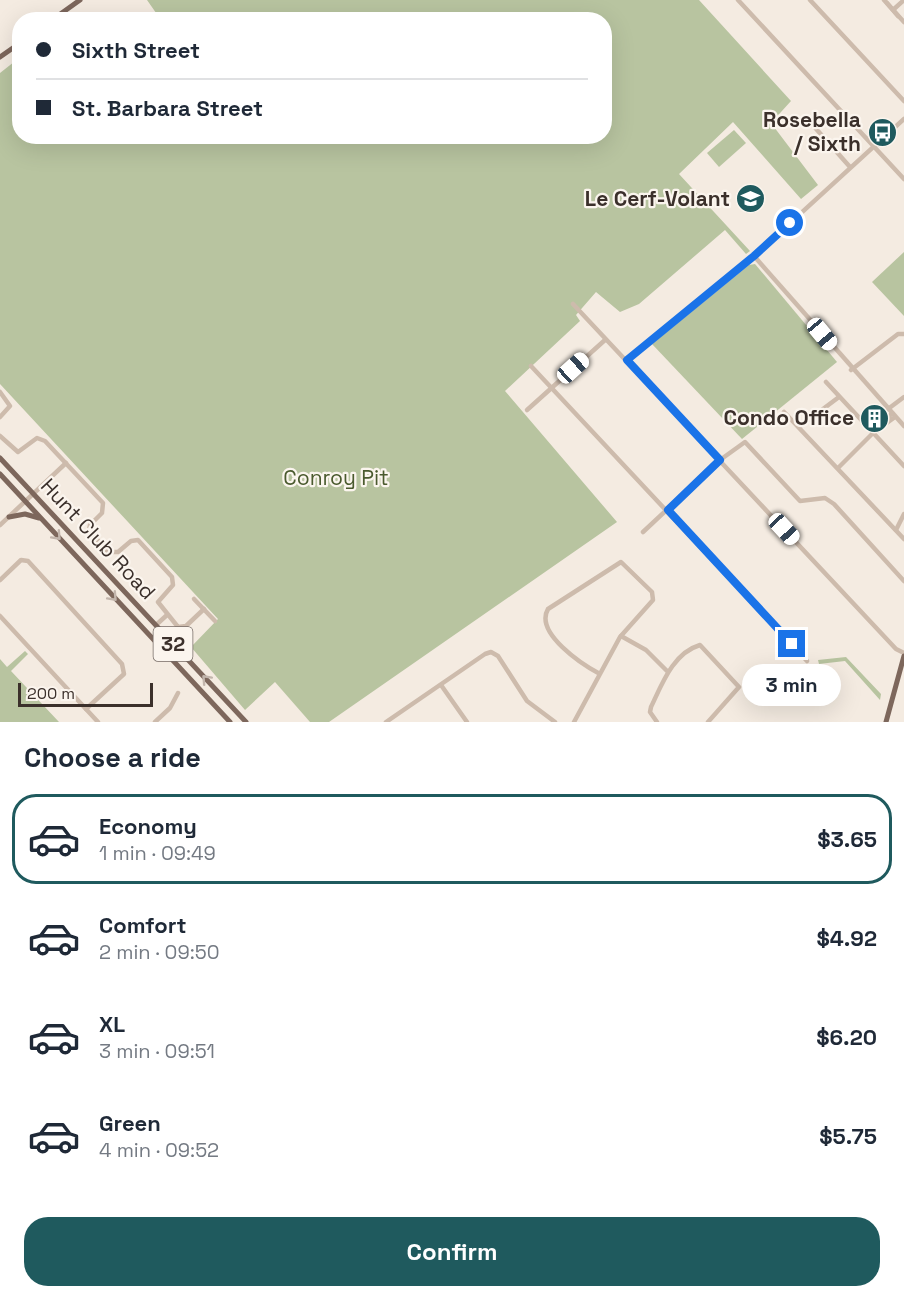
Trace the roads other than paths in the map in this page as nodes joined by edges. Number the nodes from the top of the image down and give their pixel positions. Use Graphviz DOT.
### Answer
graph roads {
  1 [pos="80,0"];
  2 [pos="738,0"];
  3 [pos="810,0"];
  4 [pos="904,0"];
  5 [pos="885,1"];
  6 [pos="894,9"];
  7 [pos="63,12"];
  8 [pos="902,20"];
  9 [pos="904,101"];
  10 [pos="904,119"];
  11 [pos="810,122"];
  12 [pos="873,146"];
  13 [pos="850,167"];
  14 [pos="904,179"];
  15 [pos="754,256"];
  16 [pos="573,304"];
  17 [pos="904,334"];
  18 [pos="605,340"];
  19 [pos="627,360"];
  20 [pos="531,366"];
  21 [pos="851,370"];
  22 [pos="826,382"];
  23 [pos="552,387"];
  24 [pos="0,392"];
  25 [pos="839,397"];
  26 [pos="904,397"];
  27 [pos="527,410"];
  28 [pos="784,412"];
  29 [pos="892,413"];
  30 [pos="0,417"];
  31 [pos="904,426"];
  32 [pos="799,427"];
  33 [pos="873,433"];
  34 [pos="0,436"];
  35 [pos="0,458"];
  36 [pos="720,460"];
  37 [pos="66,463"];
  38 [pos="904,466"];
  39 [pos="838,468"];
  40 [pos="0,474"];
  41 [pos="33,494"];
  42 [pos="25,501"];
  43 [pos="668,510"];
  44 [pos="904,514"];
  45 [pos="9,517"];
  46 [pos="40,518"];
  47 [pos="0,525"];
  48 [pos="896,530"];
  49 [pos="643,532"];
  50 [pos="904,539"];
  51 [pos="0,580"];
  52 [pos="904,581"];
  53 [pos="194,599"];
  54 [pos="204,609"];
  55 [pos="167,615"];
  56 [pos="0,616"];
  57 [pos="215,621"];
  58 [pos="156,625"];
  59 [pos="621,636"];
  60 [pos="904,655"];
  61 [pos="807,661"];
  62 [pos="667,672"];
  63 [pos="600,674"];
  64 [pos="441,685"];
  65 [pos="178,693"];
  66 [pos="86,709"];
  67 [pos="388,721"];
  68 [pos="98,722"];
  69 [pos="155,722"];
  70 [pos="230,722"];
  71 [pos="246,722"];
  72 [pos="467,722"];
  73 [pos="555,722"];
  74 [pos="574,722"];
  75 [pos="657,722"];
  76 [pos="708,722"];
  77 [pos="886,722"];
  1 -- 7 [label="main road"];
  2 -- 12 [label="street"];
  3 -- 9 [label="street"];
  4 -- 6 [label="street"];
  5 -- 6 [label="street"];
  5 -- 8 [label="street"];
  6 -- 8 [label="street"];
  10 -- 12 [label="street"];
  11 -- 13 [label="street"];
  12 -- 13 [label="street"];
  12 -- 14 [label="street"];
  13 -- 15 [label="street"];
  15 -- 19 [label="street"];
  15 -- 21 [label="street"];
  16 -- 18 [label="street"];
  17 -- 21 [label="street"];
  18 -- 19 [label="street"];
  18 -- 23 [label="street"];
  19 -- 36 [label="street"];
  20 -- 23 [label="street"];
  21 -- 29 [label="street"];
  22 -- 25 [label="street"];
  23 -- 27 [label="street"];
  23 -- 43 [label="street"];
  24 -- 30 [label="street"];
  25 -- 32 [label="street"];
  25 -- 33 [label="street"];
  26 -- 29 [label="street"];
  28 -- 32 [label="street"];
  29 -- 31 [label="street"];
  29 -- 33 [label="street"];
  32 -- 39 [label="street"];
  33 -- 38 [label="street"];
  33 -- 39 [label="street"];
  34 -- 37 [label="street"];
  35 -- 41 [label="main road, Hunt Club Road / 32"];
  36 -- 43 [label="street"];
  36 -- 52 [label="street"];
  36 -- 60 [label="street"];
  37 -- 41 [label="street"];
  37 -- 55 [label="street"];
  39 -- 48 [label="street"];
  40 -- 42 [label="main road, Hunt Club Road / 32"];
  41 -- 42 [label="street"];
  41 -- 58 [label="main road, Hunt Club Road / 32"];
  42 -- 45 [label="street"];
  42 -- 46 [label="main road, Hunt Club Road / 32"];
  43 -- 49 [label="street"];
  43 -- 61 [label="street"];
  44 -- 48 [label="street"];
  45 -- 46 [label="main road"];
  45 -- 47 [label="street"];
  46 -- 70 [label="main road, Hunt Club Road / 32, one-way"];
  48 -- 50 [label="street"];
  51 -- 66 [label="street"];
  53 -- 54 [label="street"];
  54 -- 55 [label="street"];
  54 -- 57 [label="street"];
  55 -- 58 [label="street"];
  56 -- 66 [label="street"];
  71 -- 58 [label="main road, Hunt Club Road / 32, one-way"];
  59 -- 62 [label="street"];
  59 -- 63 [label="street"];
  59 -- 63 [label="street"];
  60 -- 77 [label="main road"];
  62 -- 75 [label="street"];
  62 -- 76 [label="street"];
  63 -- 74 [label="street"];
  64 -- 67 [label="street"];
  64 -- 72 [label="street"];
  64 -- 73 [label="street"];
  65 -- 69 [label="street"];
  66 -- 68 [label="street"];
}
